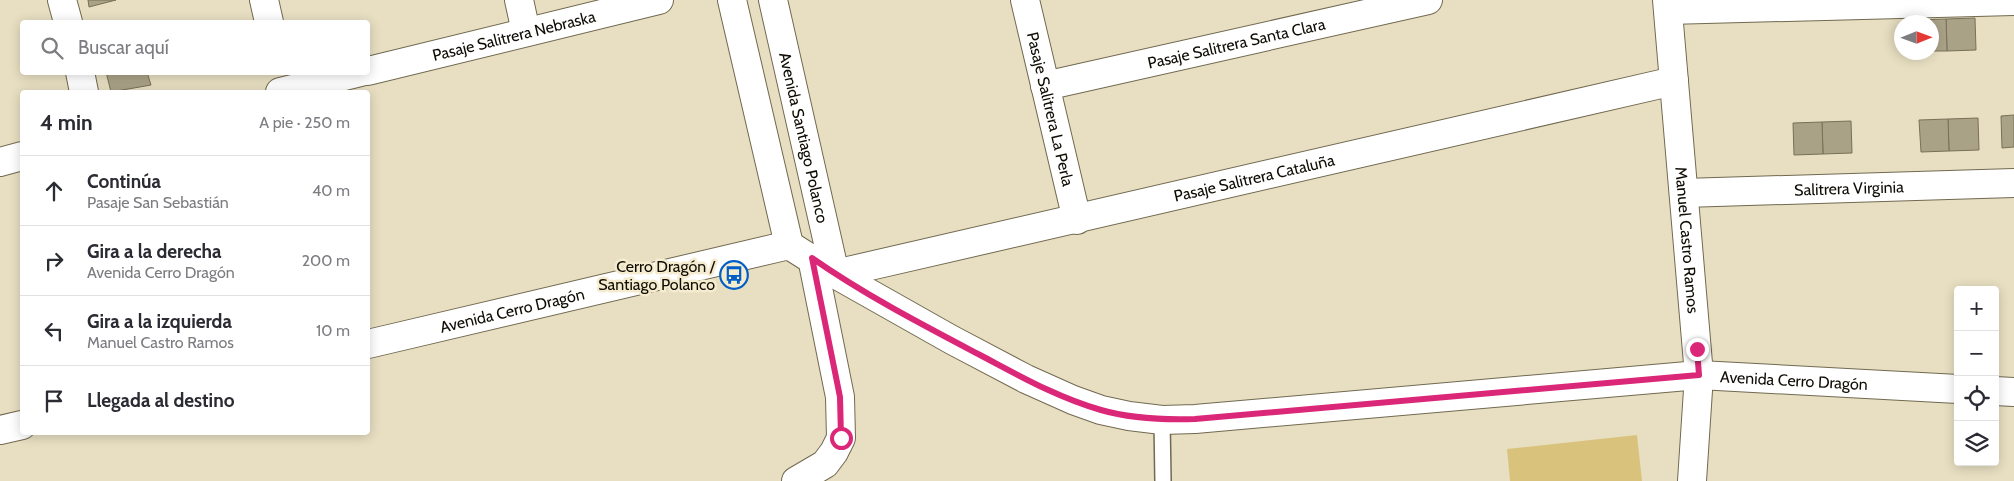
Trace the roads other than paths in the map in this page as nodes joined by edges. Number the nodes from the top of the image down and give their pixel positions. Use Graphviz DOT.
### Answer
graph roads {
  1 [pos="62,0"];
  2 [pos="264,0"];
  3 [pos="518,0"];
  4 [pos="659,0"];
  5 [pos="732,0"];
  6 [pos="773,0"];
  7 [pos="1025,0"];
  8 [pos="1428,0"];
  9 [pos="2014,1"];
  10 [pos="1668,5"];
  11 [pos="67,20"];
  12 [pos="269,20"];
  13 [pos="526,32"];
  14 [pos="370,71"];
  15 [pos="81,75"];
  16 [pos="344,75"];
  17 [pos="1674,81"];
  18 [pos="282,85"];
  19 [pos="1045,86"];
  20 [pos="84,90"];
  21 [pos="20,157"];
  22 [pos="0,162"];
  23 [pos="2014,182"];
  24 [pos="1684,193"];
  25 [pos="1077,220"];
  26 [pos="801,251"];
  27 [pos="835,274"];
  28 [pos="370,344"];
  29 [pos="1699,375"];
  30 [pos="1954,389"];
  31 [pos="1999,391"];
  32 [pos="2014,392"];
  33 [pos="1162,420"];
  34 [pos="20,425"];
  35 [pos="0,430"];
  36 [pos="796,481"];
  37 [pos="1163,481"];
  38 [pos="1692,481"];
  1 -- 11 [label="street"];
  2 -- 12 [label="street"];
  3 -- 13 [label="street"];
  4 -- 13 [label="street, Pasaje Salitrera Nebraska"];
  5 -- 26 [label="street"];
  6 -- 27 [label="street, Avenida Santiago Polanco"];
  7 -- 19 [label="street, Pasaje Salitrera La Perla"];
  8 -- 19 [label="street, Pasaje Salitrera Santa Clara"];
  9 -- 10 [label="street"];
  10 -- 17 [label="street, Manuel Castro Ramos"];
  13 -- 14 [label="street, Pasaje Salitrera Nebraska"];
  15 -- 20 [label="street"];
  16 -- 18 [label="street"];
  17 -- 24 [label="street, Manuel Castro Ramos"];
  17 -- 25 [label="street, Pasaje Salitrera Cataluña"];
  19 -- 25 [label="street, Pasaje Salitrera La Perla"];
  21 -- 22 [label="street"];
  23 -- 24 [label="street, Salitrera Virginia"];
  24 -- 29 [label="street, Manuel Castro Ramos"];
  25 -- 27 [label="street, Pasaje Salitrera Cataluña"];
  26 -- 27 [label="street, Avenida Cerro Dragón"];
  26 -- 28 [label="street, Avenida Cerro Dragón"];
  26 -- 36 [label="street"];
  27 -- 33 [label="street, Avenida Cerro Dragón"];
  29 -- 30 [label="street, Avenida Cerro Dragón"];
  29 -- 33 [label="street, Avenida Cerro Dragón"];
  29 -- 38 [label="street, Manuel Castro Ramos"];
  31 -- 32 [label="street"];
  33 -- 37 [label="lane"];
  34 -- 35 [label="street"];
}
